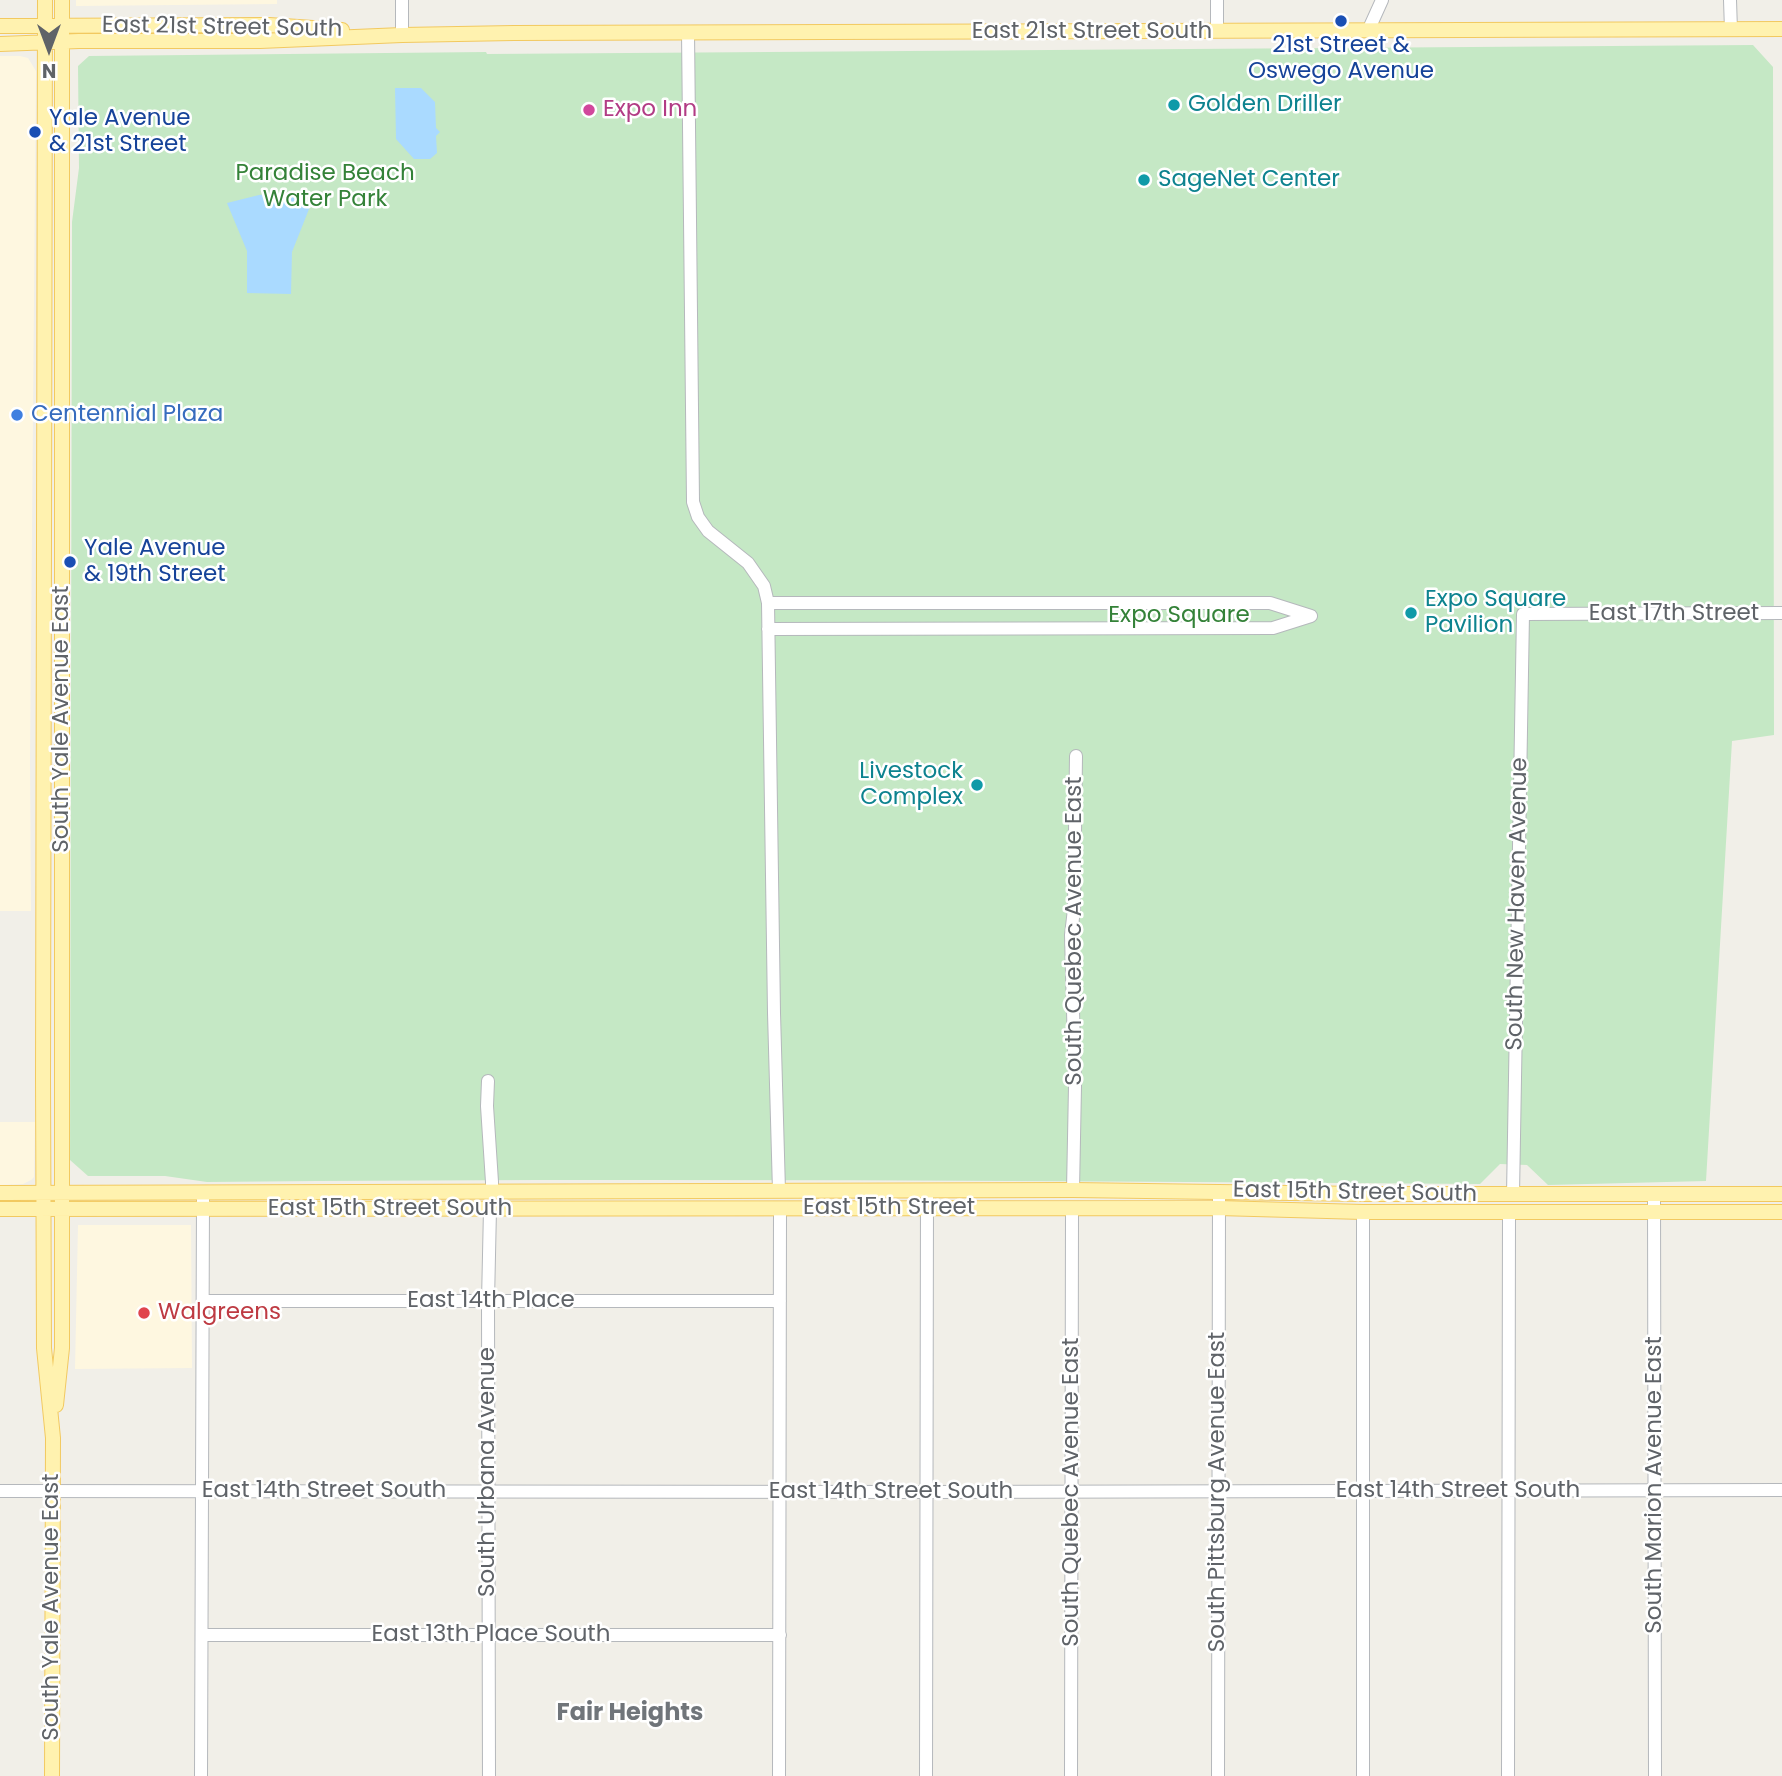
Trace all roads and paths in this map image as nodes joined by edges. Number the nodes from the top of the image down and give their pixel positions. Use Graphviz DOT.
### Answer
graph roads {
  1 [pos="45,0"];
  2 [pos="62,0"];
  3 [pos="402,0"];
  4 [pos="1216,0"];
  5 [pos="1382,0"];
  6 [pos="1730,0"];
  7 [pos="62,25"];
  8 [pos="0,26"];
  9 [pos="45,26"];
  10 [pos="1782,29"];
  11 [pos="1368,30"];
  12 [pos="1731,30"];
  13 [pos="688,32"];
  14 [pos="1217,32"];
  15 [pos="402,35"];
  16 [pos="62,42"];
  17 [pos="45,43"];
  18 [pos="0,44"];
  19 [pos="44,390"];
  20 [pos="62,390"];
  21 [pos="44,521"];
  22 [pos="62,521"];
  23 [pos="768,603"];
  24 [pos="1782,613"];
  25 [pos="1523,614"];
  26 [pos="44,620"];
  27 [pos="62,620"];
  28 [pos="768,629"];
  29 [pos="43,748"];
  30 [pos="62,748"];
  31 [pos="1076,756"];
  32 [pos="62,968"];
  33 [pos="43,969"];
  34 [pos="488,1081"];
  35 [pos="1073,1190"];
  36 [pos="62,1191"];
  37 [pos="492,1191"];
  38 [pos="779,1191"];
  39 [pos="927,1191"];
  40 [pos="1219,1191"];
  41 [pos="44,1192"];
  42 [pos="203,1192"];
  43 [pos="0,1193"];
  44 [pos="1363,1194"];
  45 [pos="1513,1194"];
  46 [pos="1654,1194"];
  47 [pos="1782,1194"];
  48 [pos="780,1208"];
  49 [pos="927,1208"];
  50 [pos="998,1208"];
  51 [pos="1072,1208"];
  52 [pos="1218,1208"];
  53 [pos="0,1209"];
  54 [pos="43,1209"];
  55 [pos="61,1209"];
  56 [pos="490,1209"];
  57 [pos="203,1210"];
  58 [pos="1363,1212"];
  59 [pos="1509,1212"];
  60 [pos="1654,1212"];
  61 [pos="1782,1212"];
  62 [pos="203,1301"];
  63 [pos="488,1301"];
  64 [pos="780,1301"];
  65 [pos="44,1348"];
  66 [pos="62,1348"];
  67 [pos="53,1438"];
  68 [pos="1363,1490"];
  69 [pos="1654,1490"];
  70 [pos="1782,1490"];
  71 [pos="488,1491"];
  72 [pos="1072,1491"];
  73 [pos="1217,1491"];
  74 [pos="1509,1491"];
  75 [pos="0,1492"];
  76 [pos="53,1492"];
  77 [pos="202,1492"];
  78 [pos="780,1492"];
  79 [pos="927,1492"];
  80 [pos="202,1635"];
  81 [pos="489,1635"];
  82 [pos="780,1636"];
  83 [pos="52,1776"];
  84 [pos="201,1776"];
  85 [pos="489,1776"];
  86 [pos="779,1776"];
  87 [pos="926,1776"];
  88 [pos="1071,1776"];
  89 [pos="1218,1776"];
  90 [pos="1363,1776"];
  91 [pos="1508,1776"];
  92 [pos="1655,1776"];
  1 -- 9 [label="main road, South Yale Avenue East"];
  2 -- 7 [label="main road, South Yale Avenue East"];
  3 -- 15 [label="street"];
  4 -- 14 [label="street"];
  5 -- 11 [label="street"];
  6 -- 12 [label="street"];
  7 -- 9 [label="main road, East 21st Street South"];
  7 -- 15 [label="main road, East 21st Street South"];
  7 -- 16 [label="main road, South Yale Avenue East"];
  8 -- 9 [label="main road, East 21st Street South"];
  9 -- 17 [label="main road, South Yale Avenue East"];
  10 -- 12 [label="main road, East 21st Street South"];
  11 -- 12 [label="main road, East 21st Street South"];
  11 -- 14 [label="main road, East 21st Street South"];
  13 -- 14 [label="main road, East 21st Street South"];
  13 -- 15 [label="main road, East 21st Street South"];
  13 -- 23 [label="street"];
  15 -- 16 [label="main road, East 21st Street South"];
  16 -- 17 [label="main road, East 21st Street South"];
  16 -- 20 [label="main road, South Yale Avenue East"];
  17 -- 18 [label="main road, East 21st Street South"];
  17 -- 19 [label="main road, South Yale Avenue East"];
  19 -- 20 [label="main road"];
  19 -- 21 [label="main road, South Yale Avenue East"];
  20 -- 22 [label="main road, South Yale Avenue East"];
  21 -- 22 [label="main road"];
  21 -- 26 [label="main road, South Yale Avenue East"];
  22 -- 27 [label="main road, South Yale Avenue East"];
  23 -- 28 [label="street"];
  23 -- 28 [label="street"];
  24 -- 25 [label="street, East 17th Street"];
  25 -- 45 [label="street, South New Haven Avenue"];
  26 -- 27 [label="main road"];
  26 -- 29 [label="main road, South Yale Avenue East"];
  27 -- 30 [label="main road, South Yale Avenue East"];
  28 -- 38 [label="street"];
  29 -- 30 [label="main road"];
  29 -- 33 [label="main road, South Yale Avenue East"];
  30 -- 32 [label="main road, South Yale Avenue East"];
  31 -- 35 [label="street, South Quebec Avenue East"];
  32 -- 33 [label="main road"];
  32 -- 36 [label="main road, South Yale Avenue East"];
  33 -- 41 [label="main road, South Yale Avenue East"];
  34 -- 37 [label="street"];
  35 -- 39 [label="main road, East 15th Street South"];
  35 -- 40 [label="main road, East 15th Street South"];
  35 -- 51 [label="main road"];
  36 -- 41 [label="main road, East 15th Street South"];
  36 -- 42 [label="main road, East 15th Street South"];
  36 -- 55 [label="main road, South Yale Avenue East"];
  37 -- 38 [label="main road, East 15th Street South"];
  37 -- 42 [label="main road, East 15th Street South"];
  37 -- 56 [label="main road"];
  38 -- 39 [label="main road, East 15th Street"];
  38 -- 48 [label="main road"];
  39 -- 49 [label="street"];
  40 -- 44 [label="main road, East 15th Street South"];
  40 -- 52 [label="street, South Pittsburg Avenue East"];
  41 -- 43 [label="main road, East 15th Street South"];
  41 -- 54 [label="main road, South Yale Avenue East"];
  42 -- 57 [label="street"];
  44 -- 45 [label="main road, East 15th Street South"];
  44 -- 58 [label="main road"];
  45 -- 46 [label="main road, East 15th Street South"];
  45 -- 59 [label="main road"];
  46 -- 47 [label="main road, East 15th Street South"];
  46 -- 60 [label="street, South Marion Avenue East"];
  48 -- 49 [label="main road, East 15th Street"];
  48 -- 56 [label="main road, East 15th Street South"];
  48 -- 64 [label="street"];
  49 -- 50 [label="main road, East 15th Street"];
  49 -- 79 [label="street"];
  50 -- 51 [label="main road, East 15th Street South"];
  51 -- 52 [label="main road, East 15th Street South"];
  51 -- 72 [label="street, South Quebec Avenue East"];
  52 -- 58 [label="main road, East 15th Street South"];
  52 -- 73 [label="street, South Pittsburg Avenue East"];
  53 -- 54 [label="main road, East 15th Street South"];
  54 -- 55 [label="main road, East 15th Street South"];
  54 -- 65 [label="main road, South Yale Avenue East"];
  55 -- 57 [label="main road, East 15th Street South"];
  55 -- 66 [label="main road, South Yale Avenue East"];
  56 -- 57 [label="main road, East 15th Street South"];
  56 -- 63 [label="street, South Urbana Avenue"];
  57 -- 62 [label="street"];
  58 -- 59 [label="main road, East 15th Street South"];
  58 -- 68 [label="street"];
  59 -- 60 [label="main road, East 15th Street South"];
  59 -- 74 [label="street"];
  60 -- 61 [label="main road, East 15th Street South"];
  60 -- 69 [label="street, South Marion Avenue East"];
  62 -- 63 [label="street, East 14th Place"];
  62 -- 77 [label="street"];
  63 -- 64 [label="street, East 14th Place"];
  63 -- 71 [label="street, South Urbana Avenue"];
  64 -- 78 [label="street"];
  65 -- 66 [label="main road"];
  65 -- 67 [label="main road, South Yale Avenue East"];
  66 -- 67 [label="main road, South Yale Avenue East"];
  67 -- 76 [label="main road, South Yale Avenue East"];
  68 -- 73 [label="street, East 14th Street South"];
  68 -- 74 [label="street, East 14th Street South"];
  68 -- 90 [label="street"];
  69 -- 70 [label="street, East 14th Street South"];
  69 -- 74 [label="street, East 14th Street South"];
  69 -- 92 [label="street, South Marion Avenue East"];
  71 -- 77 [label="street, East 14th Street South"];
  71 -- 78 [label="street, East 14th Street South"];
  71 -- 81 [label="street, South Urbana Avenue"];
  72 -- 73 [label="street, East 14th Street South"];
  72 -- 79 [label="street, East 14th Street South"];
  72 -- 88 [label="street, South Quebec Avenue East"];
  73 -- 89 [label="street, South Pittsburg Avenue East"];
  74 -- 91 [label="street"];
  75 -- 76 [label="street, East 14th Street South"];
  76 -- 77 [label="street, East 14th Street South"];
  76 -- 83 [label="main road, South Yale Avenue East"];
  77 -- 80 [label="street"];
  78 -- 79 [label="street, East 14th Street South"];
  78 -- 82 [label="street"];
  79 -- 87 [label="street"];
  80 -- 81 [label="street, East 13th Place South"];
  80 -- 84 [label="street"];
  81 -- 82 [label="street, East 13th Place South"];
  81 -- 85 [label="street, South Urbana Avenue"];
  82 -- 86 [label="street"];
}
